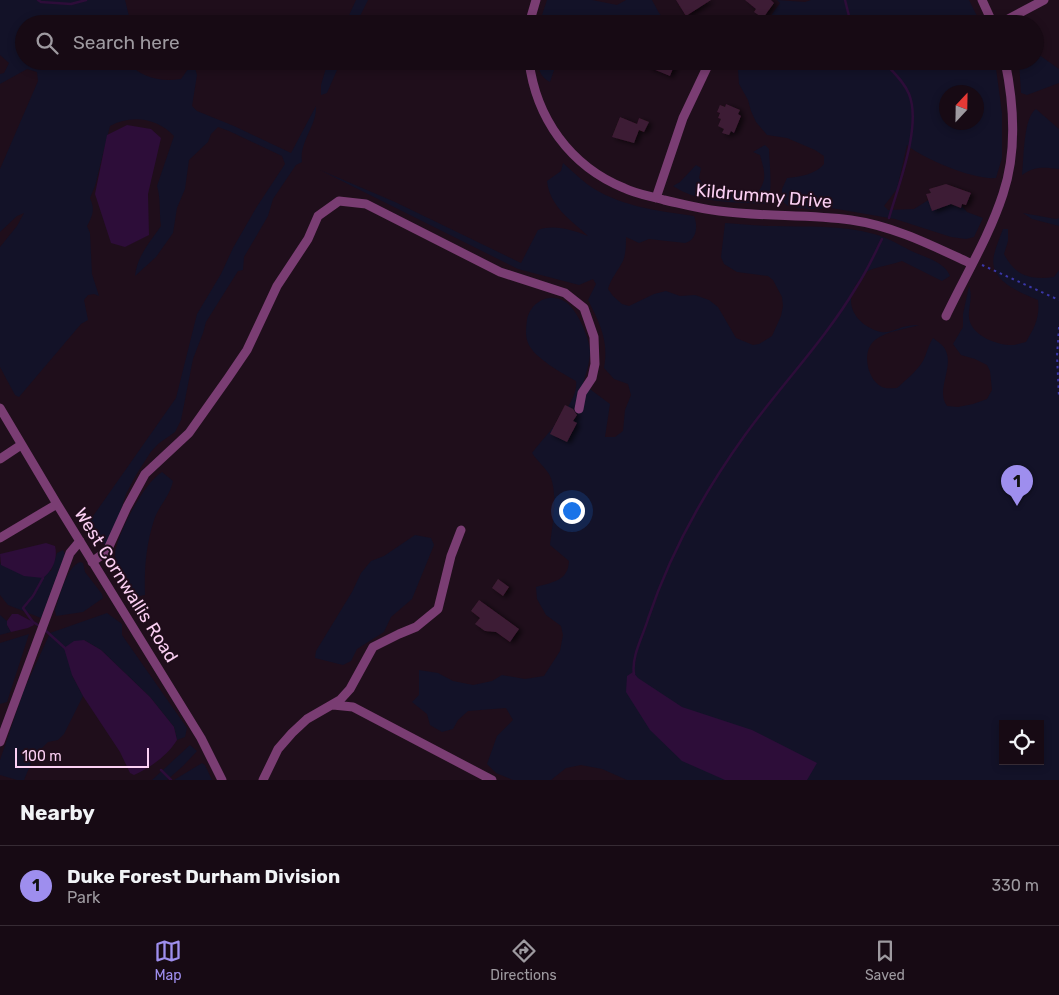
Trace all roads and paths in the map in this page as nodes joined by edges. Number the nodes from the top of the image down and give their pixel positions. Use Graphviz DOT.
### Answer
graph roads {
  1 [pos="536,0"];
  2 [pos="982,0"];
  3 [pos="1044,0"];
  4 [pos="532,15"];
  5 [pos="989,15"];
  6 [pos="1016,15"];
  7 [pos="531,70"];
  8 [pos="706,70"];
  9 [pos="1006,70"];
  10 [pos="656,198"];
  11 [pos="972,263"];
  12 [pos="1059,300"];
  13 [pos="946,316"];
  14 [pos="1059,327"];
  15 [pos="1059,397"];
  16 [pos="0,408"];
  17 [pos="579,409"];
  18 [pos="21,445"];
  19 [pos="0,458"];
  20 [pos="56,504"];
  21 [pos="461,530"];
  22 [pos="0,538"];
  23 [pos="80,541"];
  24 [pos="92,562"];
  25 [pos="333,705"];
  26 [pos="0,742"];
  27 [pos="222,780"];
  28 [pos="263,780"];
  29 [pos="492,780"];
  1 -- 4 [label="street"];
  2 -- 5 [label="street"];
  3 -- 6 [label="street"];
  7 -- 10 [label="street, Kildrummy Drive"];
  8 -- 10 [label="street"];
  9 -- 11 [label="street"];
  10 -- 11 [label="street, Kildrummy Drive"];
  11 -- 12 [label="path"];
  11 -- 13 [label="street"];
  14 -- 15 [label="path"];
  16 -- 18 [label="street, West Cornwallis Road"];
  17 -- 24 [label="street"];
  18 -- 19 [label="street"];
  18 -- 20 [label="street, West Cornwallis Road"];
  20 -- 22 [label="street"];
  20 -- 23 [label="street, West Cornwallis Road"];
  21 -- 25 [label="street"];
  23 -- 24 [label="street, West Cornwallis Road"];
  23 -- 26 [label="street"];
  24 -- 27 [label="street, West Cornwallis Road"];
  25 -- 28 [label="street"];
  25 -- 29 [label="street"];
}
